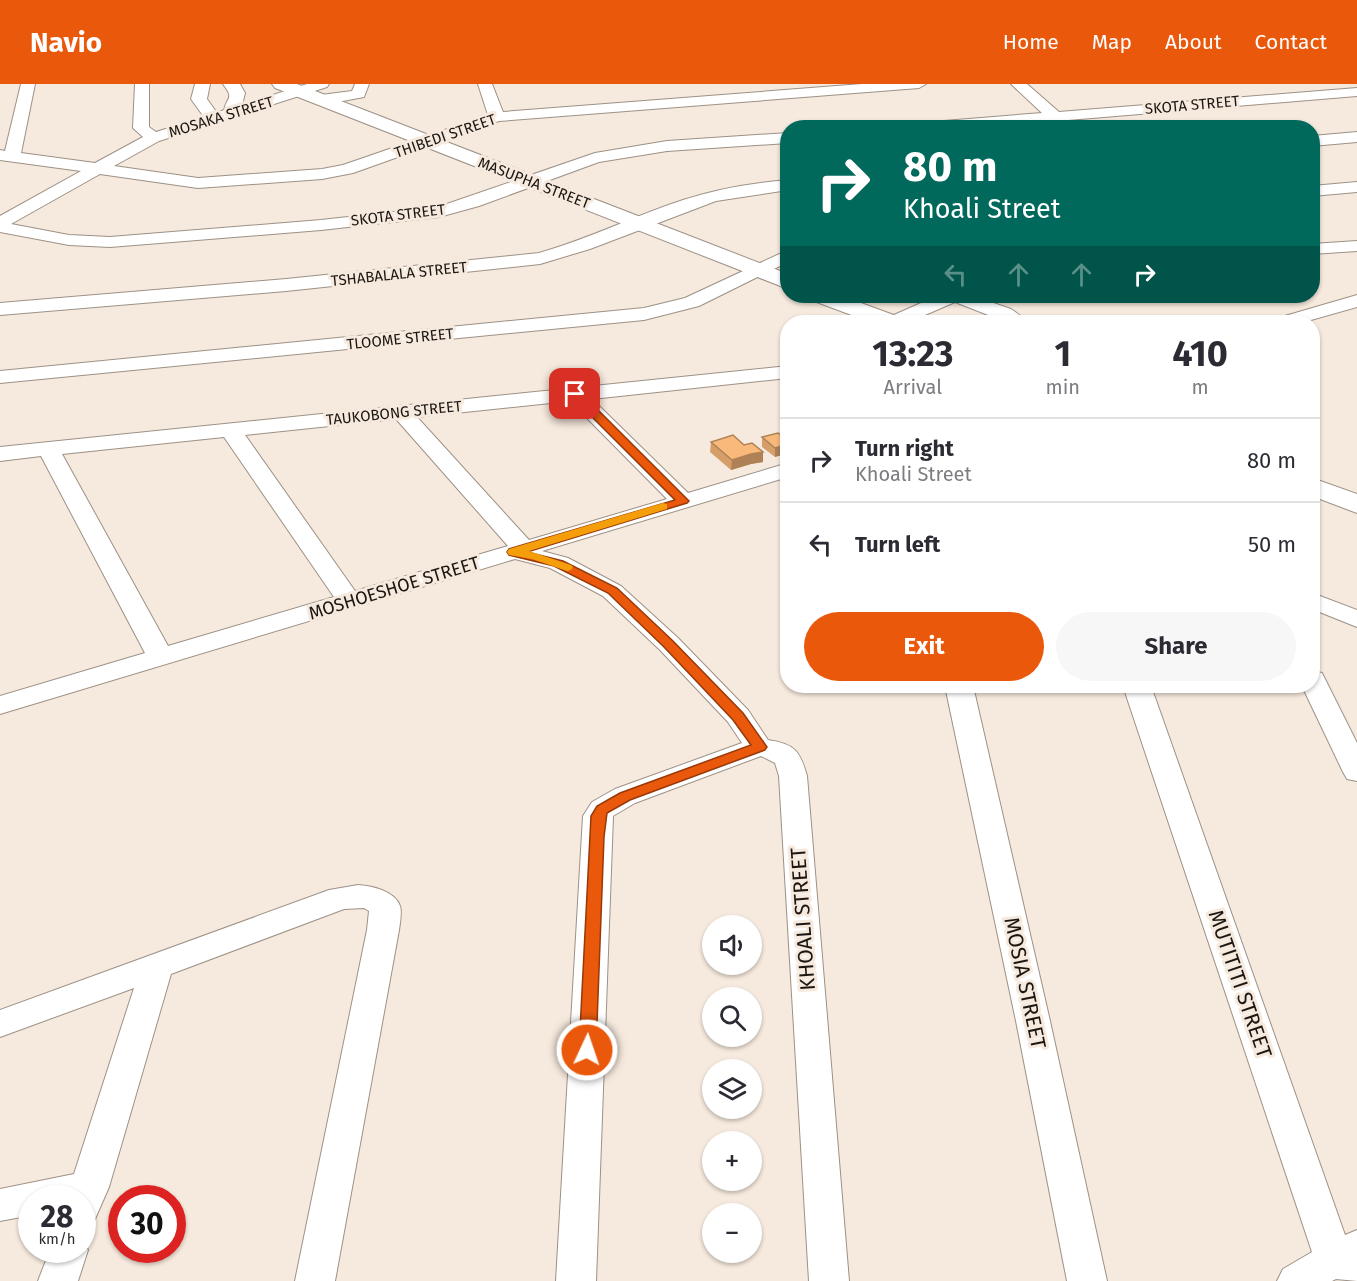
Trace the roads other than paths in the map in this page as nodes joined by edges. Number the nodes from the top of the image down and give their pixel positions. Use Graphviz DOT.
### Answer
graph roads {
  1 [pos="28,84"];
  2 [pos="141,84"];
  3 [pos="203,84"];
  4 [pos="255,84"];
  5 [pos="281,84"];
  6 [pos="362,84"];
  7 [pos="484,84"];
  8 [pos="919,84"];
  9 [pos="1018,84"];
  10 [pos="233,87"];
  11 [pos="301,92"];
  12 [pos="322,92"];
  13 [pos="1357,92"];
  14 [pos="233,113"];
  15 [pos="1054,116"];
  16 [pos="497,117"];
  17 [pos="214,119"];
  18 [pos="1009,120"];
  19 [pos="1058,120"];
  20 [pos="1357,137"];
  21 [pos="153,138"];
  22 [pos="780,139"];
  23 [pos="1320,140"];
  24 [pos="428,142"];
  25 [pos="6,156"];
  26 [pos="98,169"];
  27 [pos="529,181"];
  28 [pos="780,186"];
  29 [pos="1357,187"];
  30 [pos="1320,190"];
  31 [pos="638,224"];
  32 [pos="0,225"];
  33 [pos="1357,246"];
  34 [pos="1320,248"];
  35 [pos="780,258"];
  36 [pos="755,269"];
  37 [pos="780,279"];
  38 [pos="1357,301"];
  39 [pos="841,303"];
  40 [pos="937,303"];
  41 [pos="975,303"];
  42 [pos="0,309"];
  43 [pos="873,315"];
  44 [pos="909,315"];
  45 [pos="1008,315"];
  46 [pos="1310,315"];
  47 [pos="780,373"];
  48 [pos="0,377"];
  49 [pos="575,394"];
  50 [pos="402,413"];
  51 [pos="230,430"];
  52 [pos="48,449"];
  53 [pos="0,454"];
  54 [pos="780,472"];
  55 [pos="1320,489"];
  56 [pos="683,501"];
  57 [pos="1357,504"];
  58 [pos="519,550"];
  59 [pos="349,601"];
  60 [pos="1320,603"];
  61 [pos="1357,619"];
  62 [pos="160,656"];
  63 [pos="961,693"];
  64 [pos="1140,693"];
  65 [pos="1319,693"];
  66 [pos="0,705"];
  67 [pos="759,747"];
  68 [pos="1357,772"];
  69 [pos="157,966"];
  70 [pos="0,1024"];
  71 [pos="90,1185"];
  72 [pos="18,1204"];
  73 [pos="0,1205"];
  74 [pos="1349,1259"];
  75 [pos="64,1263"];
  76 [pos="58,1281"];
  77 [pos="315,1281"];
  78 [pos="576,1281"];
  79 [pos="829,1281"];
  80 [pos="1087,1281"];
  81 [pos="1297,1281"];
  1 -- 25 [label="street"];
  2 -- 21 [label="street, MOSAKA STREET"];
  3 -- 17 [label="street"];
  4 -- 10 [label="street"];
  5 -- 11 [label="main road, MASUPHA STREET"];
  6 -- 12 [label="street"];
  7 -- 16 [label="street"];
  8 -- 16 [label="street, THIBEDI STREET"];
  9 -- 15 [label="street"];
  10 -- 14 [label="street"];
  11 -- 12 [label="main road, MASUPHA STREET"];
  11 -- 14 [label="street, MOSAKA STREET"];
  12 -- 24 [label="main road, MASUPHA STREET"];
  13 -- 15 [label="street, SKOTA STREET"];
  14 -- 17 [label="street, MOSAKA STREET"];
  15 -- 18 [label="street, SKOTA STREET"];
  15 -- 19 [label="street"];
  16 -- 24 [label="street, THIBEDI STREET"];
  17 -- 21 [label="street, MOSAKA STREET"];
  20 -- 23 [label="street"];
  21 -- 26 [label="street, MOSAKA STREET"];
  22 -- 27 [label="street, SKOTA STREET"];
  24 -- 26 [label="street, THIBEDI STREET"];
  24 -- 27 [label="main road, MASUPHA STREET"];
  25 -- 26 [label="street, THIBEDI STREET"];
  26 -- 32 [label="street, MOSAKA STREET"];
  27 -- 31 [label="main road, MASUPHA STREET"];
  27 -- 32 [label="street, SKOTA STREET"];
  28 -- 31 [label="street, TSHABALALA STREET"];
  29 -- 30 [label="street"];
  31 -- 36 [label="main road, MASUPHA STREET"];
  31 -- 42 [label="street, TSHABALALA STREET"];
  33 -- 34 [label="street"];
  35 -- 36 [label="street, TLOOME STREET"];
  36 -- 37 [label="main road, MASUPHA STREET"];
  36 -- 48 [label="street, TLOOME STREET"];
  38 -- 46 [label="street"];
  39 -- 43 [label="main road"];
  40 -- 44 [label="street"];
  41 -- 45 [label="street"];
  47 -- 49 [label="street, TAUKOBONG STREET"];
  49 -- 50 [label="street, TAUKOBONG STREET"];
  49 -- 56 [label="street"];
  50 -- 51 [label="street, TAUKOBONG STREET"];
  50 -- 58 [label="street"];
  51 -- 52 [label="street, TAUKOBONG STREET"];
  51 -- 59 [label="street"];
  52 -- 53 [label="street, TAUKOBONG STREET"];
  52 -- 62 [label="street"];
  54 -- 56 [label="street, MOSHOESHOE STREET"];
  55 -- 57 [label="main road"];
  56 -- 58 [label="street, MOSHOESHOE STREET"];
  58 -- 59 [label="street, MOSHOESHOE STREET"];
  58 -- 67 [label="street"];
  59 -- 62 [label="street, MOSHOESHOE STREET"];
  60 -- 61 [label="street"];
  62 -- 66 [label="street, MOSHOESHOE STREET"];
  63 -- 80 [label="street, MOSIA STREET"];
  64 -- 74 [label="street, MUTITITI STREET"];
  65 -- 68 [label="street"];
  67 -- 78 [label="street"];
  67 -- 79 [label="street, KHOALI STREET"];
  69 -- 70 [label="street"];
  69 -- 71 [label="street"];
  69 -- 77 [label="street"];
  72 -- 73 [label="street"];
  74 -- 81 [label="street"];
  75 -- 76 [label="street"];
}
